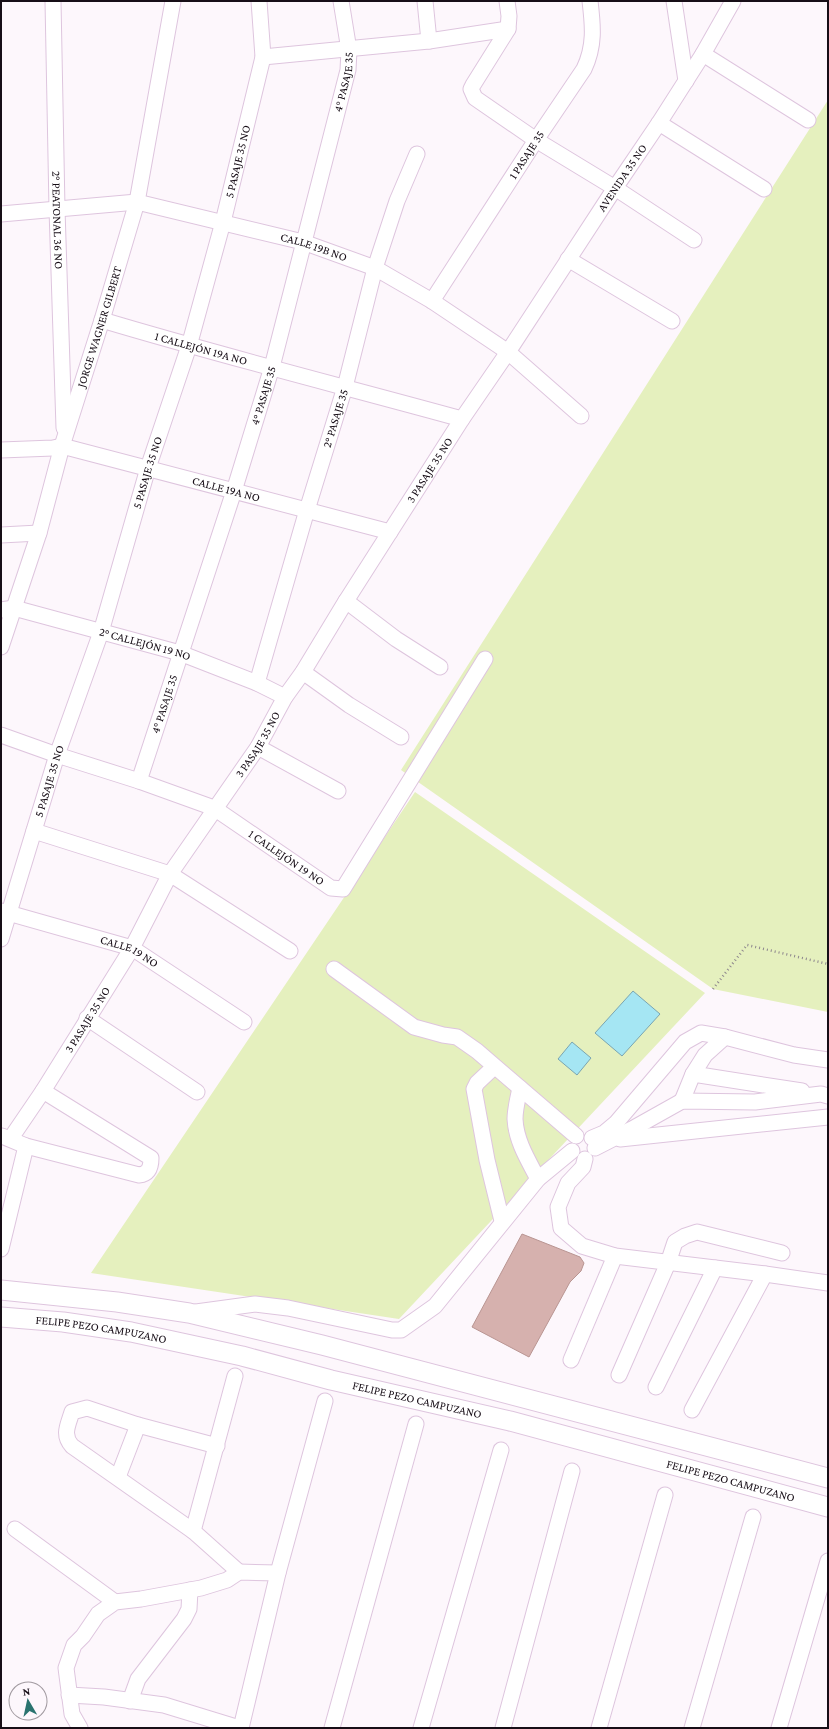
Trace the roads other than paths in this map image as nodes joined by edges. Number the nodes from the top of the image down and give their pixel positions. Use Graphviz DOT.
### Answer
graph roads {
  1 [pos="53,1"];
  2 [pos="173,1"];
  3 [pos="259,1"];
  4 [pos="341,1"];
  5 [pos="425,1"];
  6 [pos="507,1"];
  7 [pos="590,1"];
  8 [pos="674,1"];
  9 [pos="733,1"];
  10 [pos="508,29"];
  11 [pos="429,41"];
  12 [pos="349,50"];
  13 [pos="703,54"];
  14 [pos="263,57"];
  15 [pos="686,81"];
  16 [pos="808,120"];
  17 [pos="659,123"];
  18 [pos="536,140"];
  19 [pos="417,154"];
  20 [pos="615,188"];
  21 [pos="764,189"];
  22 [pos="137,202"];
  23 [pos="57,210"];
  24 [pos="1,214"];
  25 [pos="223,222"];
  26 [pos="694,240"];
  27 [pos="303,242"];
  28 [pos="568,259"];
  29 [pos="375,268"];
  30 [pos="432,301"];
  31 [pos="102,320"];
  32 [pos="672,321"];
  33 [pos="189,346"];
  34 [pos="508,352"];
  35 [pos="272,367"];
  36 [pos="345,387"];
  37 [pos="581,416"];
  38 [pos="462,419"];
  39 [pos="63,442"];
  40 [pos="1,450"];
  41 [pos="148,468"];
  42 [pos="234,491"];
  43 [pos="306,510"];
  44 [pos="390,532"];
  45 [pos="39,533"];
  46 [pos="1,535"];
  47 [pos="346,601"];
  48 [pos="8,609"];
  49 [pos="101,632"];
  50 [pos="1,647"];
  51 [pos="180,653"];
  52 [pos="485,659"];
  53 [pos="440,667"];
  54 [pos="303,672"];
  55 [pos="257,684"];
  56 [pos="285,697"];
  57 [pos="1,735"];
  58 [pos="401,737"];
  59 [pos="258,748"];
  60 [pos="57,755"];
  61 [pos="139,781"];
  62 [pos="338,791"];
  63 [pos="214,808"];
  64 [pos="34,832"];
  65 [pos="170,874"];
  66 [pos="4,912"];
  67 [pos="1,939"];
  68 [pos="132,948"];
  69 [pos="290,951"];
  70 [pos="334,969"];
  71 [pos="87,1018"];
  72 [pos="244,1022"];
  73 [pos="725,1037"];
  74 [pos="828,1060"];
  75 [pos="494,1067"];
  76 [pos="693,1074"];
  77 [pos="758,1084"];
  78 [pos="520,1088"];
  79 [pos="43,1091"];
  80 [pos="197,1092"];
  81 [pos="824,1095"];
  82 [pos="682,1100"];
  83 [pos="755,1102"];
  84 [pos="828,1117"];
  85 [pos="576,1136"];
  86 [pos="6,1137"];
  87 [pos="613,1140"];
  88 [pos="594,1143"];
  89 [pos="26,1146"];
  90 [pos="572,1151"];
  91 [pos="585,1159"];
  92 [pos="538,1179"];
  93 [pos="502,1221"];
  94 [pos="1,1249"];
  95 [pos="782,1253"];
  96 [pos="615,1256"];
  97 [pos="668,1263"];
  98 [pos="715,1268"];
  99 [pos="765,1274"];
  100 [pos="828,1283"];
  101 [pos="1,1290"];
  102 [pos="189,1313"];
  103 [pos="1,1316"];
  104 [pos="571,1360"];
  105 [pos="619,1375"];
  106 [pos="236,1376"];
  107 [pos="656,1387"];
  108 [pos="325,1401"];
  109 [pos="692,1410"];
  110 [pos="416,1424"];
  111 [pos="138,1425"];
  112 [pos="217,1446"];
  113 [pos="501,1450"];
  114 [pos="572,1471"];
  115 [pos="118,1477"];
  116 [pos="828,1478"];
  117 [pos="666,1495"];
  118 [pos="828,1507"];
  119 [pos="753,1517"];
  120 [pos="15,1530"];
  121 [pos="193,1531"];
  122 [pos="828,1561"];
  123 [pos="239,1572"];
  124 [pos="278,1573"];
  125 [pos="190,1590"];
  126 [pos="115,1602"];
  127 [pos="69,1695"];
  128 [pos="130,1701"];
  129 [pos="80,1728"];
  130 [pos="240,1728"];
  131 [pos="332,1728"];
  132 [pos="421,1728"];
  133 [pos="503,1728"];
  134 [pos="599,1728"];
  135 [pos="692,1728"];
  136 [pos="779,1728"];
  1 -- 23 [label="street, 2° PEATONAL 36 NO"];
  2 -- 22 [label="street, JORGE WAGNER GILBERT"];
  3 -- 14 [label="street, 5 PASAJE 35 NO"];
  4 -- 12 [label="street, 4° PASAJE 35"];
  5 -- 11 [label="street"];
  6 -- 10 [label="street"];
  7 -- 18 [label="street, 1 PASAJE 35"];
  8 -- 15 [label="street"];
  9 -- 13 [label="street, AVENIDA 35 NO"];
  10 -- 11 [label="street"];
  10 -- 18 [label="street"];
  11 -- 12 [label="street"];
  12 -- 14 [label="street"];
  12 -- 27 [label="street, 4° PASAJE 35"];
  13 -- 15 [label="street, AVENIDA 35 NO"];
  13 -- 16 [label="street"];
  14 -- 25 [label="street, 5 PASAJE 35 NO"];
  15 -- 17 [label="street, AVENIDA 35 NO"];
  17 -- 20 [label="street, AVENIDA 35 NO"];
  17 -- 21 [label="street"];
  18 -- 20 [label="street"];
  18 -- 30 [label="street, 1 PASAJE 35"];
  19 -- 29 [label="street, 2° PASAJE 35"];
  20 -- 26 [label="street"];
  20 -- 28 [label="street, AVENIDA 35 NO"];
  22 -- 23 [label="street, CALLE 19B NO"];
  22 -- 25 [label="street, CALLE 19B NO"];
  22 -- 31 [label="street, JORGE WAGNER GILBERT"];
  23 -- 24 [label="street, CALLE 19B NO"];
  23 -- 39 [label="street, 2° PEATONAL 36 NO"];
  25 -- 27 [label="street, CALLE 19B NO"];
  25 -- 33 [label="street, 5 PASAJE 35 NO"];
  27 -- 29 [label="street, CALLE 19B NO"];
  27 -- 35 [label="street, 4° PASAJE 35"];
  28 -- 32 [label="street"];
  28 -- 34 [label="street, AVENIDA 35 NO"];
  29 -- 30 [label="street, CALLE 19B NO"];
  29 -- 36 [label="street, 2° PASAJE 35"];
  30 -- 34 [label="street, CALLE 19B NO"];
  31 -- 33 [label="street, 1 CALLEJÓN 19A NO"];
  31 -- 39 [label="street, JORGE WAGNER GILBERT"];
  33 -- 35 [label="street, 1 CALLEJÓN 19A NO"];
  33 -- 41 [label="street, 5 PASAJE 35 NO"];
  34 -- 37 [label="street, CALLE 19B NO"];
  34 -- 38 [label="street, 3 PASAJE 35 NO"];
  35 -- 36 [label="street, 1 CALLEJÓN 19A NO"];
  35 -- 42 [label="street, 4° PASAJE 35"];
  36 -- 38 [label="street, 1 CALLEJÓN 19A NO"];
  36 -- 43 [label="street, 2° PASAJE 35"];
  38 -- 44 [label="street, 3 PASAJE 35 NO"];
  39 -- 40 [label="street"];
  39 -- 41 [label="street, CALLE 19A NO"];
  39 -- 45 [label="street, JORGE WAGNER GILBERT"];
  41 -- 42 [label="street, CALLE 19A NO"];
  41 -- 49 [label="street, 5 PASAJE 35 NO"];
  42 -- 43 [label="street, CALLE 19A NO"];
  42 -- 51 [label="street, 4° PASAJE 35"];
  43 -- 44 [label="street, CALLE 19A NO"];
  43 -- 55 [label="street, 2° PASAJE 35"];
  44 -- 47 [label="street, 3 PASAJE 35 NO"];
  45 -- 46 [label="street"];
  45 -- 48 [label="street, JORGE WAGNER GILBERT"];
  47 -- 53 [label="street"];
  47 -- 54 [label="street, 3 PASAJE 35 NO"];
  48 -- 49 [label="street, 2° CALLEJÓN 19 NO"];
  48 -- 50 [label="street, JORGE WAGNER GILBERT"];
  49 -- 51 [label="street, 2° CALLEJÓN 19 NO"];
  49 -- 60 [label="street, 5 PASAJE 35 NO"];
  51 -- 55 [label="street, 2° CALLEJÓN 19 NO"];
  51 -- 61 [label="street, 4° PASAJE 35"];
  52 -- 63 [label="street, 1 CALLEJÓN 19 NO"];
  54 -- 56 [label="street, 3 PASAJE 35 NO"];
  54 -- 58 [label="street"];
  55 -- 56 [label="street, 2° CALLEJÓN 19 NO"];
  56 -- 59 [label="street, 3 PASAJE 35 NO"];
  57 -- 60 [label="street, 1 CALLEJÓN 19 NO"];
  59 -- 62 [label="street"];
  59 -- 63 [label="street, 3 PASAJE 35 NO"];
  60 -- 61 [label="street, 1 CALLEJÓN 19 NO"];
  60 -- 64 [label="street, 5 PASAJE 35 NO"];
  61 -- 63 [label="street, 1 CALLEJÓN 19 NO"];
  63 -- 65 [label="street, 3 PASAJE 35 NO"];
  64 -- 65 [label="street"];
  64 -- 66 [label="street, 5 PASAJE 35 NO"];
  65 -- 68 [label="street, 3 PASAJE 35 NO"];
  65 -- 69 [label="street"];
  66 -- 67 [label="street, 5 PASAJE 35 NO"];
  66 -- 68 [label="street, CALLE 19 NO"];
  68 -- 71 [label="street, 3 PASAJE 35 NO"];
  68 -- 72 [label="street, CALLE 19 NO"];
  70 -- 75 [label="street"];
  71 -- 79 [label="street, 3 PASAJE 35 NO"];
  71 -- 80 [label="street"];
  73 -- 74 [label="street"];
  73 -- 76 [label="street"];
  73 -- 88 [label="street"];
  75 -- 78 [label="street"];
  75 -- 93 [label="street"];
  76 -- 77 [label="street"];
  76 -- 82 [label="street"];
  77 -- 81 [label="street"];
  77 -- 83 [label="street"];
  78 -- 85 [label="street"];
  78 -- 92 [label="street"];
  79 -- 86 [label="street, 3 PASAJE 35 NO"];
  79 -- 89 [label="street"];
  81 -- 83 [label="street"];
  82 -- 83 [label="street"];
  82 -- 87 [label="street"];
  84 -- 87 [label="street"];
  85 -- 88 [label="street"];
  85 -- 90 [label="street"];
  86 -- 89 [label="street"];
  87 -- 88 [label="street"];
  88 -- 91 [label="street"];
  89 -- 94 [label="street"];
  90 -- 91 [label="street"];
  90 -- 92 [label="street"];
  91 -- 96 [label="street"];
  92 -- 93 [label="street"];
  93 -- 102 [label="street"];
  95 -- 97 [label="street"];
  96 -- 97 [label="street"];
  96 -- 104 [label="street"];
  97 -- 98 [label="street"];
  97 -- 105 [label="street"];
  98 -- 99 [label="street"];
  98 -- 107 [label="street"];
  99 -- 100 [label="street"];
  99 -- 109 [label="street"];
  101 -- 102 [label="main road"];
  102 -- 116 [label="main road"];
  103 -- 118 [label="main road, FELIPE PEZO CAMPUZANO"];
  106 -- 112 [label="street"];
  108 -- 124 [label="street"];
  110 -- 131 [label="street"];
  111 -- 112 [label="street"];
  111 -- 115 [label="street"];
  111 -- 115 [label="street"];
  112 -- 121 [label="street"];
  113 -- 132 [label="street"];
  114 -- 133 [label="street"];
  115 -- 121 [label="street"];
  117 -- 134 [label="street"];
  119 -- 135 [label="street"];
  120 -- 126 [label="street"];
  121 -- 123 [label="street"];
  122 -- 136 [label="street"];
  123 -- 124 [label="street"];
  123 -- 125 [label="street"];
  124 -- 130 [label="street"];
  125 -- 126 [label="street"];
  125 -- 128 [label="street"];
  126 -- 127 [label="street"];
  127 -- 128 [label="street"];
  127 -- 129 [label="street"];
  128 -- 130 [label="street"];
}
